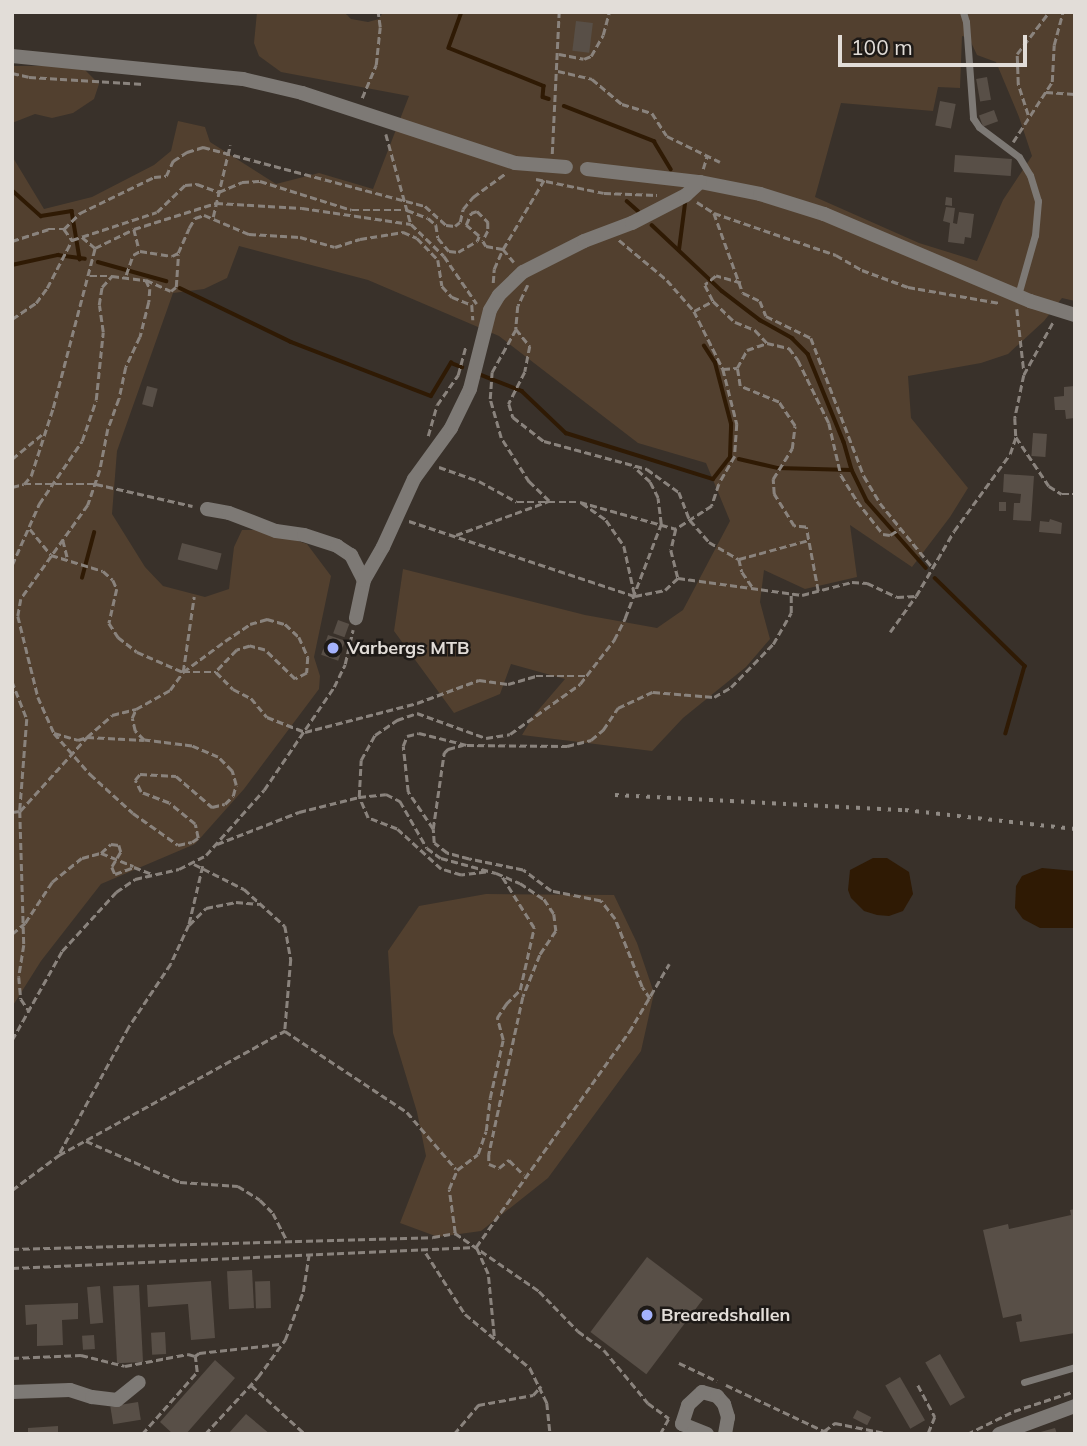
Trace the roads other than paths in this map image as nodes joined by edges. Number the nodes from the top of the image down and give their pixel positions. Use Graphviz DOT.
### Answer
graph roads {
  1 [pos="962,12"];
  2 [pos="12,56"];
  3 [pos="558,166"];
  4 [pos="587,169"];
  5 [pos="699,182"];
  6 [pos="1018,298"];
  7 [pos="1069,313"];
  8 [pos="207,509"];
  9 [pos="363,580"];
  10 [pos="356,618"];
  11 [pos="1075,1367"];
  12 [pos="139,1382"];
  13 [pos="1024,1382"];
  14 [pos="12,1392"];
  15 [pos="1075,1406"];
  16 [pos="1004,1433"];
  17 [pos="707,1434"];
  18 [pos="725,1434"];
  1 -- 6 [label="lane"];
  2 -- 3 [label="street"];
  4 -- 5 [label="street"];
  5 -- 6 [label="street"];
  5 -- 9 [label="street"];
  6 -- 7 [label="street"];
  8 -- 9 [label="street"];
  9 -- 10 [label="street"];
  11 -- 13 [label="lane"];
  12 -- 14 [label="street"];
  15 -- 16 [label="street"];
  17 -- 18 [label="street"];
}
